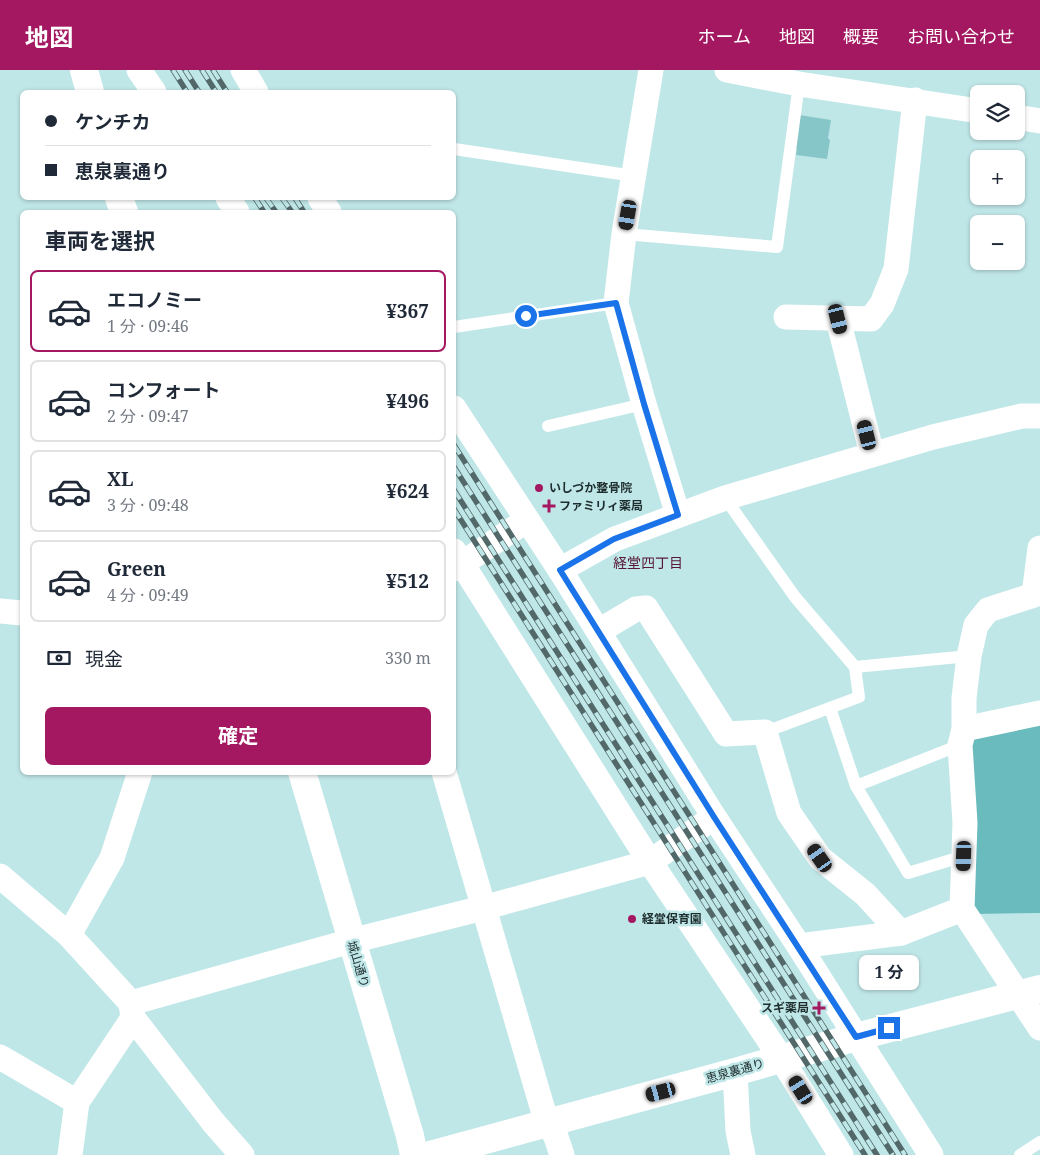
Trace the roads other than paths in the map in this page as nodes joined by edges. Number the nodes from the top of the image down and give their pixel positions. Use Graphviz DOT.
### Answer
graph roads {
  1 [pos="84,70"];
  2 [pos="140,70"];
  3 [pos="243,70"];
  4 [pos="651,70"];
  5 [pos="727,70"];
  6 [pos="786,78"];
  7 [pos="89,90"];
  8 [pos="153,90"];
  9 [pos="255,90"];
  10 [pos="915,100"];
  11 [pos="970,109"];
  12 [pos="1025,118"];
  13 [pos="1040,121"];
  14 [pos="456,149"];
  15 [pos="634,176"];
  16 [pos="624,234"];
  17 [pos="616,303"];
  18 [pos="786,317"];
  19 [pos="838,319"];
  20 [pos="456,327"];
  21 [pos="644,404"];
  22 [pos="456,411"];
  23 [pos="1040,416"];
  24 [pos="548,426"];
  25 [pos="872,454"];
  26 [pos="725,498"];
  27 [pos="678,515"];
  28 [pos="527,520"];
  29 [pos="1040,548"];
  30 [pos="456,561"];
  31 [pos="560,570"];
  32 [pos="0,611"];
  33 [pos="20,613"];
  34 [pos="599,631"];
  35 [pos="969,656"];
  36 [pos="855,667"];
  37 [pos="830,708"];
  38 [pos="1040,714"];
  39 [pos="764,732"];
  40 [pos="962,737"];
  41 [pos="139,775"];
  42 [pos="303,775"];
  43 [pos="445,775"];
  44 [pos="856,786"];
  45 [pos="714,817"];
  46 [pos="964,856"];
  47 [pos="650,862"];
  48 [pos="0,876"];
  49 [pos="483,908"];
  50 [pos="962,908"];
  51 [pos="902,933"];
  52 [pos="69,936"];
  53 [pos="352,942"];
  54 [pos="798,946"];
  55 [pos="1029,992"];
  56 [pos="132,1010"];
  57 [pos="1040,1028"];
  58 [pos="856,1037"];
  59 [pos="0,1057"];
  60 [pos="781,1058"];
  61 [pos="735,1072"];
  62 [pos="77,1102"];
  63 [pos="550,1123"];
  64 [pos="1040,1142"];
  65 [pos="70,1155"];
  66 [pos="242,1155"];
  67 [pos="414,1155"];
  68 [pos="430,1155"];
  69 [pos="562,1155"];
  70 [pos="743,1155"];
  71 [pos="841,1155"];
  72 [pos="931,1155"];
  73 [pos="1020,1155"];
  1 -- 7 [label="street"];
  2 -- 8 [label="street"];
  3 -- 9 [label="street"];
  4 -- 15 [label="street"];
  5 -- 6 [label="street"];
  6 -- 10 [label="street"];
  6 -- 16 [label="lane"];
  10 -- 11 [label="street"];
  10 -- 19 [label="street"];
  12 -- 13 [label="street"];
  14 -- 15 [label="lane"];
  15 -- 16 [label="street"];
  16 -- 17 [label="street"];
  17 -- 20 [label="lane"];
  17 -- 21 [label="street"];
  18 -- 19 [label="street"];
  19 -- 25 [label="street"];
  21 -- 24 [label="lane"];
  21 -- 27 [label="street"];
  22 -- 28 [label="street"];
  23 -- 25 [label="street"];
  25 -- 26 [label="street"];
  26 -- 27 [label="street"];
  26 -- 36 [label="lane"];
  27 -- 31 [label="street"];
  28 -- 30 [label="street"];
  28 -- 31 [label="street"];
  29 -- 35 [label="street"];
  30 -- 47 [label="street"];
  31 -- 34 [label="street"];
  32 -- 33 [label="street"];
  34 -- 39 [label="street"];
  34 -- 45 [label="street"];
  35 -- 36 [label="lane"];
  35 -- 40 [label="street"];
  36 -- 37 [label="lane"];
  37 -- 39 [label="lane"];
  37 -- 44 [label="lane"];
  38 -- 40 [label="street"];
  39 -- 51 [label="street"];
  40 -- 44 [label="lane"];
  40 -- 46 [label="street"];
  41 -- 52 [label="street"];
  42 -- 53 [label="street, 城山通り"];
  43 -- 49 [label="street"];
  44 -- 46 [label="lane"];
  45 -- 47 [label="street"];
  45 -- 54 [label="street"];
  46 -- 50 [label="street"];
  47 -- 49 [label="street"];
  47 -- 60 [label="street"];
  48 -- 52 [label="street"];
  49 -- 53 [label="street"];
  49 -- 63 [label="street"];
  50 -- 51 [label="street"];
  50 -- 55 [label="street"];
  51 -- 54 [label="street"];
  52 -- 56 [label="street"];
  53 -- 56 [label="street"];
  53 -- 67 [label="street, 城山通り"];
  54 -- 58 [label="street"];
  55 -- 57 [label="street"];
  55 -- 58 [label="street, 恵泉裏通り"];
  56 -- 62 [label="street"];
  56 -- 66 [label="street"];
  58 -- 60 [label="street, 恵泉裏通り"];
  58 -- 72 [label="street"];
  59 -- 62 [label="street"];
  60 -- 61 [label="street, 恵泉裏通り"];
  60 -- 71 [label="street"];
  61 -- 63 [label="street, 恵泉裏通り"];
  61 -- 70 [label="street"];
  62 -- 65 [label="street"];
  63 -- 68 [label="street, 恵泉裏通り"];
  63 -- 69 [label="street"];
  64 -- 73 [label="lane"];
}
